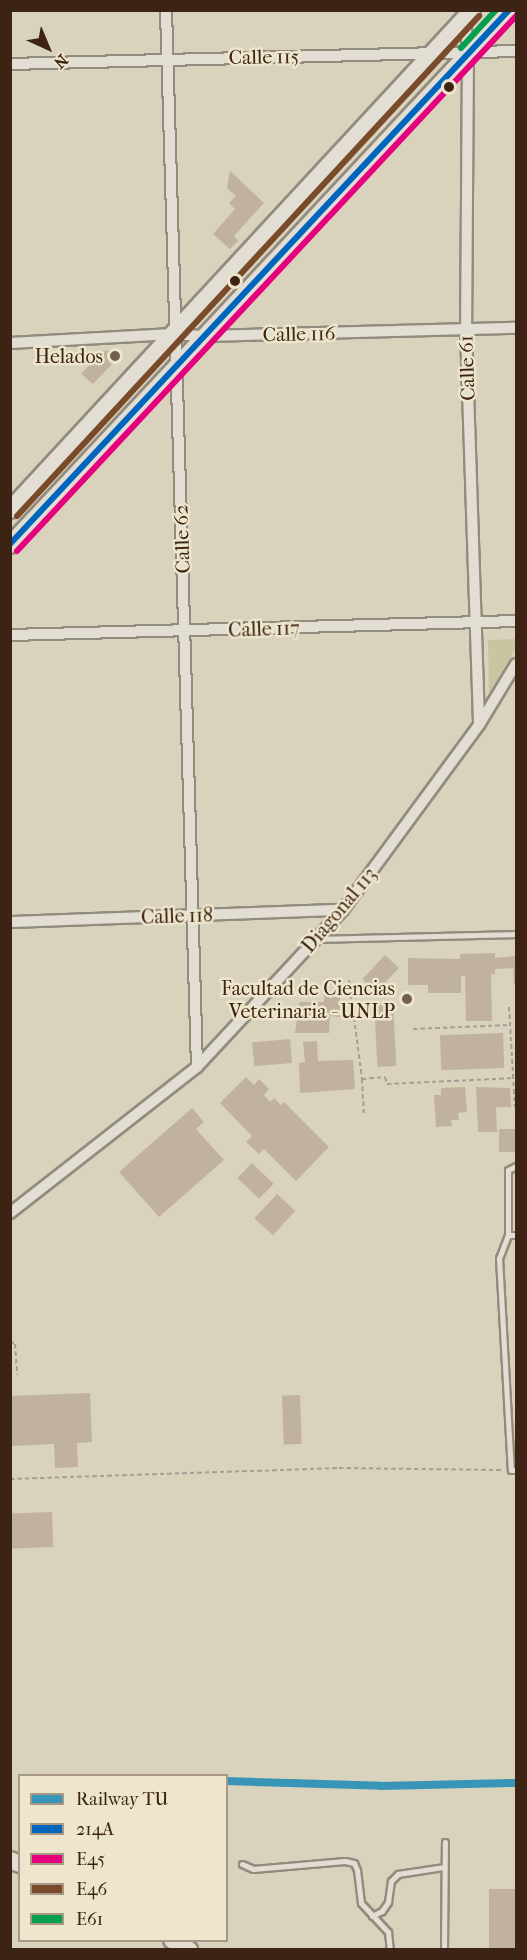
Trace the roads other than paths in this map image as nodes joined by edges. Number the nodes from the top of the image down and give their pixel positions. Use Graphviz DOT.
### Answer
graph roads {
  1 [pos="166,10"];
  2 [pos="509,10"];
  3 [pos="467,13"];
  4 [pos="516,51"];
  5 [pos="432,54"];
  6 [pos="468,54"];
  7 [pos="167,59"];
  8 [pos="10,64"];
  9 [pos="516,328"];
  10 [pos="466,330"];
  11 [pos="173,334"];
  12 [pos="205,336"];
  13 [pos="10,343"];
  14 [pos="177,367"];
  15 [pos="10,510"];
  16 [pos="10,545"];
  17 [pos="516,621"];
  18 [pos="475,622"];
  19 [pos="184,632"];
  20 [pos="10,635"];
  21 [pos="516,664"];
  22 [pos="478,725"];
  23 [pos="343,910"];
  24 [pos="193,916"];
  25 [pos="10,922"];
  26 [pos="516,934"];
  27 [pos="316,939"];
  28 [pos="197,1067"];
  29 [pos="516,1166"];
  30 [pos="16,1204"];
  31 [pos="10,1213"];
  32 [pos="508,1235"];
  33 [pos="516,1235"];
  34 [pos="514,1470"];
  35 [pos="445,1842"];
  36 [pos="242,1863"];
  37 [pos="444,1868"];
  38 [pos="372,1916"];
  39 [pos="174,1942"];
  40 [pos="189,1950"];
  41 [pos="390,1950"];
  42 [pos="444,1950"];
  1 -- 7 [label="street, Calle 62"];
  2 -- 6 [label="main road"];
  3 -- 5 [label="main road"];
  3 -- 6 [label="street, Calle 61"];
  4 -- 6 [label="street, Calle 115"];
  5 -- 6 [label="street, Calle 115"];
  5 -- 7 [label="street, Calle 115"];
  5 -- 11 [label="main road"];
  6 -- 10 [label="street, Calle 61"];
  6 -- 12 [label="main road"];
  7 -- 8 [label="street, Calle 115"];
  7 -- 11 [label="street, Calle 62"];
  9 -- 10 [label="street, Calle 116"];
  10 -- 12 [label="street, Calle 116"];
  10 -- 18 [label="street, Calle 61"];
  11 -- 12 [label="street, Calle 116"];
  11 -- 13 [label="street, Calle 116"];
  11 -- 14 [label="street, Calle 62"];
  11 -- 15 [label="main road"];
  12 -- 14 [label="main road"];
  14 -- 16 [label="main road"];
  14 -- 19 [label="street, Calle 62"];
  17 -- 18 [label="street, Calle 117"];
  18 -- 19 [label="street, Calle 117"];
  18 -- 22 [label="street, Calle 61"];
  19 -- 20 [label="street, Calle 117"];
  19 -- 24 [label="street, Calle 62"];
  21 -- 22 [label="street, Diagonal 113"];
  22 -- 23 [label="street, Diagonal 113"];
  23 -- 24 [label="street, Calle 118"];
  23 -- 27 [label="street, Diagonal 113"];
  24 -- 25 [label="street, Calle 118"];
  24 -- 28 [label="street, Calle 62"];
  26 -- 27 [label="lane"];
  27 -- 28 [label="street, Diagonal 113"];
  28 -- 30 [label="street, Diagonal 113"];
  29 -- 32 [label="lane"];
  30 -- 31 [label="street, Diagonal 113"];
  32 -- 33 [label="lane"];
  32 -- 34 [label="lane"];
  35 -- 37 [label="lane"];
  36 -- 38 [label="lane"];
  37 -- 38 [label="lane"];
  37 -- 42 [label="lane"];
  38 -- 41 [label="lane"];
  39 -- 40 [label="main road"];
}
